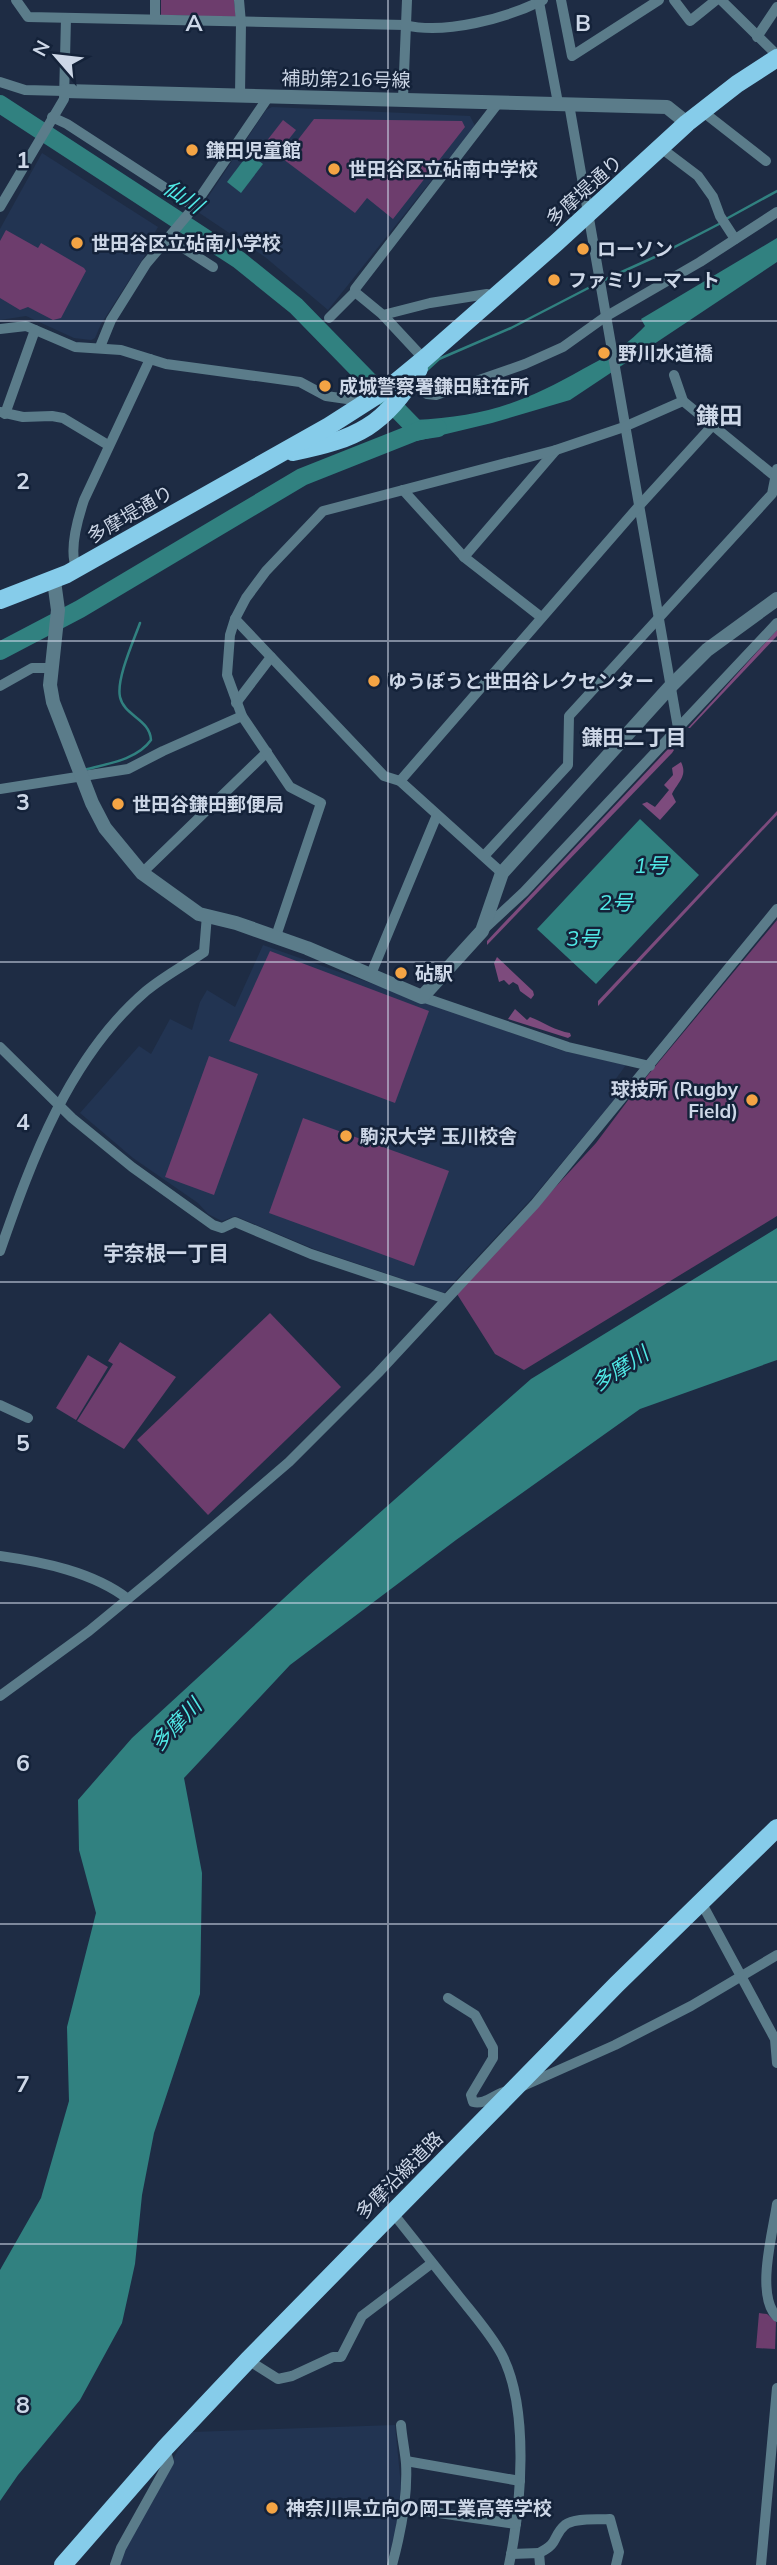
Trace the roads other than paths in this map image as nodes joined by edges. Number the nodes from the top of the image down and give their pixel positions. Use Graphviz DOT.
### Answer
graph roads {
  1 [pos="16,0"];
  2 [pos="155,0"];
  3 [pos="239,0"];
  4 [pos="407,0"];
  5 [pos="561,0"];
  6 [pos="659,0"];
  7 [pos="674,0"];
  8 [pos="718,0"];
  9 [pos="766,0"];
  10 [pos="541,1"];
  11 [pos="776,9"];
  12 [pos="66,18"];
  13 [pos="155,19"];
  14 [pos="241,23"];
  15 [pos="405,26"];
  16 [pos="757,37"];
  17 [pos="777,57"];
  18 [pos="0,82"];
  19 [pos="65,91"];
  20 [pos="240,95"];
  21 [pos="269,96"];
  22 [pos="403,99"];
  23 [pos="499,102"];
  24 [pos="564,103"];
  25 [pos="702,111"];
  26 [pos="51,120"];
  27 [pos="687,123"];
  28 [pos="661,148"];
  29 [pos="766,161"];
  30 [pos="0,207"];
  31 [pos="191,209"];
  32 [pos="777,212"];
  33 [pos="588,215"];
  34 [pos="170,235"];
  35 [pos="735,240"];
  36 [pos="213,267"];
  37 [pos="355,292"];
  38 [pos="492,299"];
  39 [pos="383,314"];
  40 [pos="605,317"];
  41 [pos="329,318"];
  42 [pos="0,328"];
  43 [pos="35,330"];
  44 [pos="100,347"];
  45 [pos="150,359"];
  46 [pos="424,359"];
  47 [pos="674,375"];
  48 [pos="411,382"];
  49 [pos="683,401"];
  50 [pos="365,403"];
  51 [pos="2,413"];
  52 [pos="712,426"];
  53 [pos="624,427"];
  54 [pos="108,445"];
  55 [pos="556,450"];
  56 [pos="276,454"];
  57 [pos="776,474"];
  58 [pos="403,490"];
  59 [pos="639,506"];
  60 [pos="464,557"];
  61 [pos="77,569"];
  62 [pos="55,586"];
  63 [pos="777,599"];
  64 [pos="0,600"];
  65 [pos="541,617"];
  66 [pos="658,617"];
  67 [pos="235,619"];
  68 [pos="777,623"];
  69 [pos="271,657"];
  70 [pos="52,667"];
  71 [pos="0,686"];
  72 [pos="670,687"];
  73 [pos="236,703"];
  74 [pos="242,716"];
  75 [pos="678,727"];
  76 [pos="267,752"];
  77 [pos="82,776"];
  78 [pos="400,782"];
  79 [pos="0,789"];
  80 [pos="437,815"];
  81 [pos="484,856"];
  82 [pos="142,873"];
  83 [pos="502,873"];
  84 [pos="777,909"];
  85 [pos="207,915"];
  86 [pos="482,931"];
  87 [pos="276,936"];
  88 [pos="371,974"];
  89 [pos="422,997"];
  90 [pos="0,1047"];
  91 [pos="650,1066"];
  92 [pos="59,1104"];
  93 [pos="4,1227"];
  94 [pos="0,1251"];
  95 [pos="446,1299"];
  96 [pos="0,1405"];
  97 [pos="28,1418"];
  98 [pos="0,1556"];
  99 [pos="128,1599"];
  100 [pos="0,1696"];
  101 [pos="777,1828"];
  102 [pos="701,1902"];
  103 [pos="777,1955"];
  104 [pos="741,1976"];
  105 [pos="449,1998"];
  106 [pos="777,2061"];
  107 [pos="514,2090"];
  108 [pos="777,2204"];
  109 [pos="392,2212"];
  110 [pos="432,2263"];
  111 [pos="777,2317"];
  112 [pos="248,2360"];
  113 [pos="777,2388"];
  114 [pos="401,2425"];
  115 [pos="165,2448"];
  116 [pos="406,2461"];
  117 [pos="520,2481"];
  118 [pos="404,2508"];
  119 [pos="516,2524"];
  120 [pos="539,2553"];
  121 [pos="510,2559"];
  122 [pos="63,2565"];
  123 [pos="115,2565"];
  124 [pos="392,2565"];
  125 [pos="540,2565"];
  126 [pos="617,2565"];
  127 [pos="761,2565"];
  1 -- 12 [label="street"];
  2 -- 13 [label="street"];
  3 -- 14 [label="street"];
  4 -- 15 [label="street"];
  5 -- 6 [label="street"];
  7 -- 8 [label="street"];
  8 -- 16 [label="street"];
  9 -- 11 [label="street"];
  10 -- 15 [label="street"];
  10 -- 24 [label="street"];
  11 -- 16 [label="street"];
  12 -- 13 [label="street"];
  12 -- 19 [label="street"];
  13 -- 14 [label="street"];
  14 -- 15 [label="street"];
  14 -- 20 [label="street"];
  15 -- 22 [label="street"];
  16 -- 17 [label="street"];
  17 -- 25 [label="main road, 多摩堤通り"];
  18 -- 19 [label="street, 補助第216号線"];
  19 -- 20 [label="street, 補助第216号線"];
  19 -- 26 [label="street"];
  20 -- 21 [label="street, 補助第216号線"];
  21 -- 22 [label="street, 補助第216号線"];
  21 -- 31 [label="street"];
  22 -- 23 [label="street, 補助第216号線"];
  23 -- 24 [label="street, 補助第216号線"];
  23 -- 37 [label="street"];
  24 -- 27 [label="street, 補助第216号線"];
  24 -- 33 [label="street"];
  25 -- 27 [label="main road, 多摩堤通り"];
  25 -- 29 [label="street"];
  26 -- 30 [label="street"];
  26 -- 31 [label="street"];
  27 -- 28 [label="main road, 多摩堤通り"];
  28 -- 33 [label="main road, 多摩堤通り"];
  28 -- 35 [label="street"];
  31 -- 34 [label="street"];
  32 -- 35 [label="street"];
  33 -- 38 [label="main road, 多摩堤通り"];
  33 -- 40 [label="street"];
  34 -- 36 [label="street"];
  34 -- 44 [label="street"];
  35 -- 40 [label="street"];
  37 -- 39 [label="street"];
  37 -- 41 [label="street"];
  38 -- 39 [label="street"];
  38 -- 46 [label="main road, 多摩堤通り"];
  39 -- 46 [label="street"];
  40 -- 48 [label="street"];
  40 -- 53 [label="street"];
  42 -- 43 [label="street"];
  43 -- 44 [label="street"];
  43 -- 51 [label="street"];
  44 -- 45 [label="street"];
  45 -- 50 [label="street"];
  45 -- 54 [label="street"];
  46 -- 48 [label="main road, 多摩堤通り"];
  46 -- 50 [label="main road, 多摩堤通り"];
  47 -- 49 [label="street"];
  48 -- 56 [label="main road, 多摩堤通り"];
  49 -- 52 [label="street"];
  49 -- 53 [label="street"];
  50 -- 56 [label="main road, 多摩堤通り"];
  51 -- 54 [label="street"];
  52 -- 57 [label="street"];
  52 -- 59 [label="street"];
  53 -- 55 [label="street"];
  53 -- 59 [label="street"];
  54 -- 61 [label="street"];
  55 -- 58 [label="street"];
  55 -- 60 [label="street"];
  56 -- 61 [label="main road, 多摩堤通り"];
  57 -- 66 [label="street"];
  58 -- 60 [label="street"];
  58 -- 67 [label="street"];
  59 -- 65 [label="street"];
  59 -- 66 [label="street"];
  60 -- 65 [label="street"];
  61 -- 62 [label="main road, 多摩堤通り"];
  62 -- 64 [label="main road, 多摩堤通り"];
  62 -- 70 [label="street"];
  63 -- 72 [label="street"];
  65 -- 78 [label="street"];
  66 -- 72 [label="street"];
  66 -- 81 [label="street"];
  67 -- 69 [label="street"];
  67 -- 73 [label="street"];
  68 -- 75 [label="street"];
  69 -- 73 [label="street"];
  69 -- 78 [label="street"];
  70 -- 71 [label="street"];
  70 -- 77 [label="street"];
  72 -- 75 [label="street"];
  72 -- 83 [label="street"];
  73 -- 74 [label="street"];
  74 -- 76 [label="street"];
  74 -- 77 [label="street"];
  75 -- 86 [label="street"];
  76 -- 82 [label="street"];
  76 -- 87 [label="street"];
  77 -- 79 [label="street"];
  77 -- 82 [label="street"];
  78 -- 80 [label="street"];
  80 -- 81 [label="street"];
  80 -- 88 [label="street"];
  81 -- 83 [label="street"];
  82 -- 85 [label="street"];
  83 -- 86 [label="street"];
  84 -- 91 [label="street"];
  85 -- 87 [label="street"];
  85 -- 92 [label="street"];
  86 -- 89 [label="street"];
  87 -- 88 [label="street"];
  88 -- 89 [label="street"];
  89 -- 91 [label="street"];
  90 -- 92 [label="street"];
  91 -- 95 [label="street"];
  92 -- 93 [label="street"];
  92 -- 95 [label="street"];
  93 -- 94 [label="street"];
  95 -- 99 [label="street"];
  96 -- 97 [label="street"];
  98 -- 99 [label="street"];
  99 -- 100 [label="street"];
  101 -- 102 [label="main road, 多摩沿線道路"];
  102 -- 104 [label="street"];
  102 -- 107 [label="main road, 多摩沿線道路"];
  103 -- 104 [label="street"];
  104 -- 106 [label="street"];
  104 -- 107 [label="street"];
  105 -- 107 [label="street"];
  107 -- 109 [label="main road, 多摩沿線道路"];
  108 -- 111 [label="street"];
  109 -- 110 [label="street"];
  109 -- 112 [label="main road, 多摩沿線道路"];
  110 -- 112 [label="street"];
  110 -- 117 [label="street"];
  112 -- 115 [label="main road, 多摩沿線道路"];
  113 -- 127 [label="street"];
  114 -- 116 [label="street"];
  115 -- 122 [label="main road, 多摩沿線道路"];
  115 -- 123 [label="street"];
  116 -- 117 [label="street"];
  116 -- 118 [label="street"];
  117 -- 119 [label="street"];
  118 -- 119 [label="street"];
  118 -- 124 [label="street"];
  119 -- 121 [label="street"];
  120 -- 121 [label="street"];
  120 -- 125 [label="street"];
  120 -- 126 [label="street"];
}
